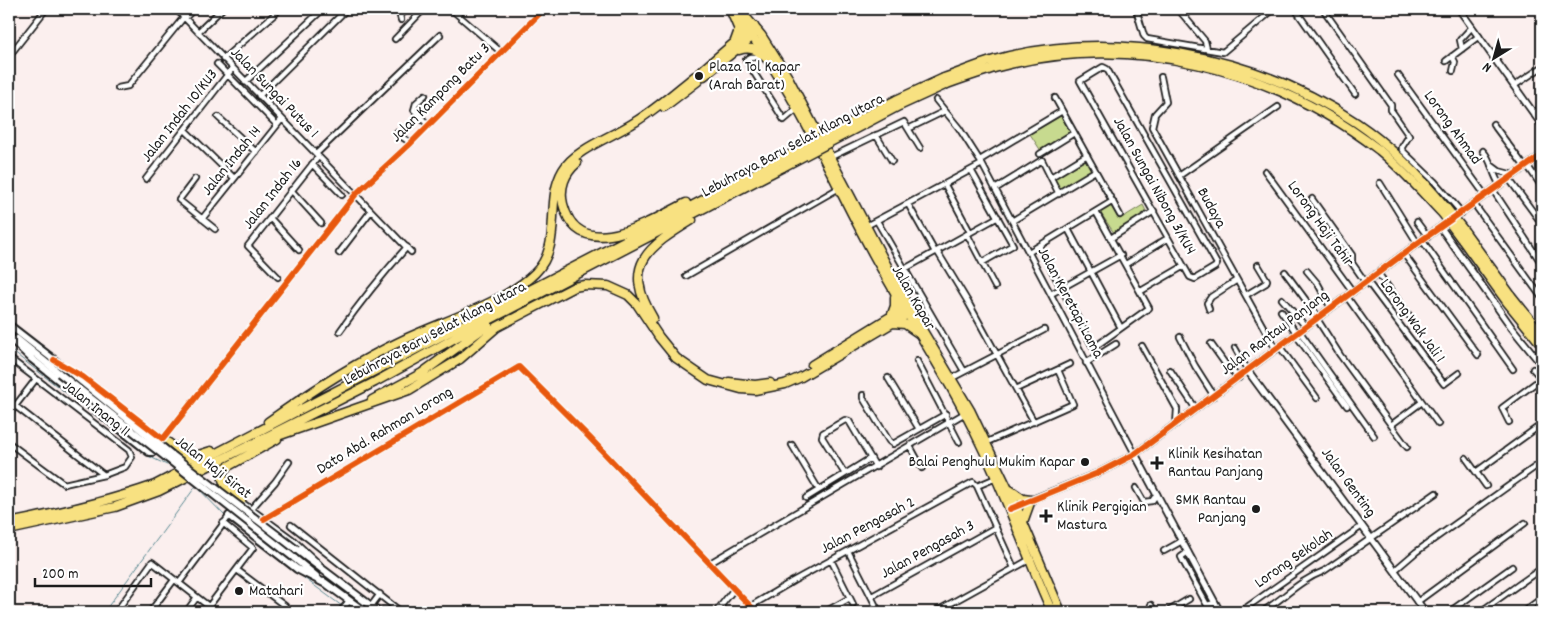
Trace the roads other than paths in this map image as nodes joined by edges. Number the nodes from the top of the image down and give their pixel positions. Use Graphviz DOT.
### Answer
graph roads {
  1 [pos="46,9"];
  2 [pos="176,9"];
  3 [pos="194,9"];
  4 [pos="222,9"];
  5 [pos="323,9"];
  6 [pos="348,9"];
  7 [pos="407,9"];
  8 [pos="424,9"];
  9 [pos="451,9"];
  10 [pos="544,9"];
  11 [pos="730,9"];
  12 [pos="739,9"];
  13 [pos="1136,9"];
  14 [pos="1178,9"];
  15 [pos="1274,9"];
  16 [pos="1295,9"];
  17 [pos="1323,9"];
  18 [pos="1459,9"];
  19 [pos="276,13"];
  20 [pos="185,18"];
  21 [pos="401,20"];
  22 [pos="1472,27"];
  23 [pos="753,31"];
  24 [pos="198,32"];
  25 [pos="440,35"];
  26 [pos="1479,36"];
  27 [pos="395,39"];
  28 [pos="734,48"];
  29 [pos="1207,49"];
  30 [pos="1462,49"];
  31 [pos="501,52"];
  32 [pos="9,56"];
  33 [pos="1452,56"];
  34 [pos="224,59"];
  35 [pos="769,60"];
  36 [pos="1446,61"];
  37 [pos="217,64"];
  38 [pos="1542,67"];
  39 [pos="232,69"];
  40 [pos="1453,71"];
  41 [pos="228,75"];
  42 [pos="1398,75"];
  43 [pos="699,76"];
  44 [pos="1161,77"];
  45 [pos="245,82"];
  46 [pos="1514,86"];
  47 [pos="118,88"];
  48 [pos="1355,94"];
  49 [pos="425,95"];
  50 [pos="259,96"];
  51 [pos="1055,98"];
  52 [pos="936,100"];
  53 [pos="1278,106"];
  54 [pos="1542,107"];
  55 [pos="798,108"];
  56 [pos="945,111"];
  57 [pos="1062,111"];
  58 [pos="1534,113"];
  59 [pos="218,116"];
  60 [pos="282,120"];
  61 [pos="1493,124"];
  62 [pos="277,125"];
  63 [pos="428,125"];
  64 [pos="1542,125"];
  65 [pos="910,128"];
  66 [pos="185,130"];
  67 [pos="396,133"];
  68 [pos="1074,134"];
  69 [pos="876,135"];
  70 [pos="411,143"];
  71 [pos="920,148"];
  72 [pos="1483,151"];
  73 [pos="256,152"];
  74 [pos="1040,154"];
  75 [pos="1087,155"];
  76 [pos="317,156"];
  77 [pos="1542,156"];
  78 [pos="831,157"];
  79 [pos="892,161"];
  80 [pos="981,162"];
  81 [pos="312,164"];
  82 [pos="780,164"];
  83 [pos="1491,165"];
  84 [pos="1526,166"];
  85 [pos="971,170"];
  86 [pos="1095,171"];
  87 [pos="1265,171"];
  88 [pos="1179,176"];
  89 [pos="1051,177"];
  90 [pos="1511,177"];
  91 [pos="234,178"];
  92 [pos="146,179"];
  93 [pos="195,179"];
  94 [pos="742,179"];
  95 [pos="1380,183"];
  96 [pos="945,184"];
  97 [pos="1500,185"];
  98 [pos="1542,187"];
  99 [pos="839,188"];
  100 [pos="995,189"];
  101 [pos="291,190"];
  102 [pos="1493,190"];
  103 [pos="356,194"];
  104 [pos="1059,194"];
  105 [pos="342,195"];
  106 [pos="1485,195"];
  107 [pos="1312,199"];
  108 [pos="1113,201"];
  109 [pos="908,204"];
  110 [pos="1474,204"];
  111 [pos="712,205"];
  112 [pos="371,211"];
  113 [pos="1154,211"];
  114 [pos="1096,212"];
  115 [pos="1462,212"];
  116 [pos="1120,215"];
  117 [pos="998,217"];
  118 [pos="270,218"];
  119 [pos="202,219"];
  120 [pos="877,221"];
  121 [pos="1012,221"];
  122 [pos="1417,222"];
  123 [pos="321,223"];
  124 [pos="1542,224"];
  125 [pos="866,226"];
  126 [pos="1441,228"];
  127 [pos="214,229"];
  128 [pos="1068,229"];
  129 [pos="969,233"];
  130 [pos="1462,234"];
  131 [pos="1111,238"];
  132 [pos="1168,238"];
  133 [pos="1422,240"];
  134 [pos="1039,246"];
  135 [pos="407,247"];
  136 [pos="299,250"];
  137 [pos="936,251"];
  138 [pos="411,252"];
  139 [pos="1028,252"];
  140 [pos="339,253"];
  141 [pos="1404,254"];
  142 [pos="1121,255"];
  143 [pos="983,262"];
  144 [pos="1126,264"];
  145 [pos="1542,264"];
  146 [pos="1258,265"];
  147 [pos="1184,266"];
  148 [pos="906,268"];
  149 [pos="1307,271"];
  150 [pos="1285,272"];
  151 [pos="1092,273"];
  152 [pos="1378,273"];
  153 [pos="686,276"];
  154 [pos="892,276"];
  155 [pos="278,277"];
  156 [pos="1238,280"];
  157 [pos="1366,282"];
  158 [pos="995,287"];
  159 [pos="1063,288"];
  160 [pos="1141,291"];
  161 [pos="1353,292"];
  162 [pos="1051,294"];
  163 [pos="1246,295"];
  164 [pos="895,297"];
  165 [pos="1347,297"];
  166 [pos="1542,298"];
  167 [pos="1282,299"];
  168 [pos="1331,308"];
  169 [pos="1209,309"];
  170 [pos="907,311"];
  171 [pos="1281,311"];
  172 [pos="498,316"];
  173 [pos="1318,318"];
  174 [pos="1411,318"];
  175 [pos="892,320"];
  176 [pos="9,325"];
  177 [pos="1123,327"];
  178 [pos="1306,327"];
  179 [pos="1131,328"];
  180 [pos="1044,330"];
  181 [pos="340,331"];
  182 [pos="9,332"];
  183 [pos="918,333"];
  184 [pos="1298,333"];
  185 [pos="1542,334"];
  186 [pos="9,336"];
  187 [pos="1180,337"];
  188 [pos="1116,344"];
  189 [pos="1211,344"];
  190 [pos="1142,346"];
  191 [pos="1542,346"];
  192 [pos="1235,348"];
  193 [pos="1278,348"];
  194 [pos="997,354"];
  195 [pos="1478,355"];
  196 [pos="9,358"];
  197 [pos="54,360"];
  198 [pos="917,362"];
  199 [pos="1086,363"];
  200 [pos="1070,364"];
  201 [pos="1542,365"];
  202 [pos="1534,369"];
  203 [pos="1058,370"];
  204 [pos="1170,370"];
  205 [pos="1248,370"];
  206 [pos="1513,370"];
  207 [pos="964,371"];
  208 [pos="1459,373"];
  209 [pos="36,378"];
  210 [pos="888,378"];
  211 [pos="952,378"];
  212 [pos="1239,378"];
  213 [pos="1542,378"];
  214 [pos="1016,389"];
  215 [pos="863,394"];
  216 [pos="1214,396"];
  217 [pos="1317,398"];
  218 [pos="9,401"];
  219 [pos="1422,402"];
  220 [pos="361,405"];
  221 [pos="15,406"];
  222 [pos="1347,406"];
  223 [pos="1196,410"];
  224 [pos="965,413"];
  225 [pos="9,414"];
  226 [pos="946,414"];
  227 [pos="1034,422"];
  228 [pos="1509,422"];
  229 [pos="950,423"];
  230 [pos="1176,424"];
  231 [pos="1438,424"];
  232 [pos="1542,424"];
  233 [pos="1391,425"];
  234 [pos="919,429"];
  235 [pos="292,431"];
  236 [pos="1374,436"];
  237 [pos="163,439"];
  238 [pos="959,442"];
  239 [pos="987,442"];
  240 [pos="9,443"];
  241 [pos="239,444"];
  242 [pos="792,446"];
  243 [pos="910,446"];
  244 [pos="1407,447"];
  245 [pos="1135,454"];
  246 [pos="871,458"];
  247 [pos="1466,458"];
  248 [pos="289,462"];
  249 [pos="1542,462"];
  250 [pos="876,466"];
  251 [pos="922,468"];
  252 [pos="1476,472"];
  253 [pos="845,474"];
  254 [pos="104,475"];
  255 [pos="996,478"];
  256 [pos="977,486"];
  257 [pos="1486,486"];
  258 [pos="1136,488"];
  259 [pos="1008,489"];
  260 [pos="819,490"];
  261 [pos="1436,493"];
  262 [pos="1158,494"];
  263 [pos="806,498"];
  264 [pos="1031,500"];
  265 [pos="241,501"];
  266 [pos="1013,507"];
  267 [pos="251,508"];
  268 [pos="226,519"];
  269 [pos="264,519"];
  270 [pos="1023,522"];
  271 [pos="9,523"];
  272 [pos="1525,523"];
  273 [pos="291,525"];
  274 [pos="1362,526"];
  275 [pos="996,527"];
  276 [pos="9,530"];
  277 [pos="1371,538"];
  278 [pos="1182,541"];
  279 [pos="848,551"];
  280 [pos="1164,551"];
  281 [pos="1188,552"];
  282 [pos="831,560"];
  283 [pos="1029,560"];
  284 [pos="710,563"];
  285 [pos="1512,566"];
  286 [pos="1014,568"];
  287 [pos="1542,568"];
  288 [pos="237,570"];
  289 [pos="1394,570"];
  290 [pos="331,576"];
  291 [pos="1201,576"];
  292 [pos="1193,580"];
  293 [pos="176,581"];
  294 [pos="326,584"];
  295 [pos="734,589"];
  296 [pos="380,594"];
  297 [pos="872,596"];
  298 [pos="197,597"];
  299 [pos="1542,598"];
  300 [pos="848,599"];
  301 [pos="1189,599"];
  302 [pos="1417,602"];
  303 [pos="1215,603"];
  304 [pos="853,604"];
  305 [pos="1152,605"];
  306 [pos="208,606"];
  307 [pos="285,606"];
  308 [pos="371,606"];
  309 [pos="751,606"];
  310 [pos="344,607"];
  311 [pos="116,612"];
  312 [pos="150,612"];
  313 [pos="186,612"];
  314 [pos="216,612"];
  315 [pos="365,612"];
  316 [pos="379,612"];
  317 [pos="401,612"];
  318 [pos="716,612"];
  319 [pos="756,612"];
  320 [pos="825,612"];
  321 [pos="880,612"];
  322 [pos="935,612"];
  323 [pos="1052,612"];
  324 [pos="1061,612"];
  325 [pos="1155,612"];
  326 [pos="1168,612"];
  327 [pos="1220,612"];
  328 [pos="1240,612"];
  329 [pos="1262,612"];
  330 [pos="1425,612"];
  331 [pos="1449,612"];
  332 [pos="1480,612"];
  333 [pos="1523,612"];
  1 -- 32 [label="street"];
  2 -- 20 [label="street, Jalan Sungai Putus 1"];
  3 -- 20 [label="street"];
  4 -- 24 [label="street"];
  5 -- 45 [label="street"];
  6 -- 50 [label="street"];
  7 -- 21 [label="street"];
  8 -- 27 [label="street"];
  9 -- 31 [label="street"];
  10 -- 31 [label="street, Jalan Kampong Batu 3"];
  11 -- 23 [label="highway, Jalan Kapar"];
  11 -- 28 [label="highway"];
  12 -- 23 [label="highway, Jalan Kapar"];
  13 -- 29 [label="street"];
  14 -- 29 [label="street"];
  15 -- 29 [label="street"];
  16 -- 48 [label="street"];
  17 -- 115 [label="street"];
  18 -- 22 [label="street"];
  19 -- 34 [label="street"];
  20 -- 24 [label="street, Jalan Sungai Putus 1"];
  20 -- 47 [label="street"];
  22 -- 26 [label="street"];
  22 -- 30 [label="street"];
  23 -- 28 [label="highway"];
  23 -- 35 [label="highway, Jalan Kapar"];
  23 -- 78 [label="highway, Jalan Kapar"];
  24 -- 34 [label="street, Jalan Sungai Putus 1"];
  25 -- 76 [label="street, Jalan Indah 16"];
  26 -- 30 [label="street"];
  26 -- 46 [label="street"];
  28 -- 35 [label="highway"];
  28 -- 43 [label="highway"];
  30 -- 33 [label="street"];
  31 -- 63 [label="street, Jalan Kampong Batu 3"];
  33 -- 36 [label="street"];
  33 -- 40 [label="street"];
  34 -- 39 [label="street, Jalan Sungai Putus 1"];
  35 -- 55 [label="highway, Jalan Kapar"];
  35 -- 55 [label="street"];
  37 -- 41 [label="street"];
  38 -- 46 [label="street"];
  39 -- 41 [label="street, Jalan Indah 10/KU3"];
  39 -- 45 [label="street, Jalan Sungai Putus 1"];
  41 -- 62 [label="street"];
  41 -- 66 [label="street, Jalan Indah 10/KU3"];
  42 -- 106 [label="street, Lorong Ahmad"];
  43 -- 94 [label="highway"];
  43 -- 241 [label="highway"];
  44 -- 88 [label="street, Budaya"];
  45 -- 50 [label="street, Jalan Sungai Putus 1"];
  46 -- 58 [label="street"];
  49 -- 63 [label="street"];
  50 -- 60 [label="street, Jalan Sungai Putus 1"];
  51 -- 57 [label="street"];
  52 -- 56 [label="street, Jalan Keretapi Lama"];
  53 -- 88 [label="street"];
  54 -- 58 [label="street"];
  55 -- 99 [label="highway, Jalan Kapar"];
  56 -- 65 [label="street"];
  56 -- 80 [label="street, Jalan Keretapi Lama"];
  57 -- 68 [label="street"];
  57 -- 80 [label="street"];
  58 -- 64 [label="street"];
  59 -- 73 [label="street"];
  60 -- 62 [label="street, Jalan Indah 14"];
  60 -- 76 [label="street, Jalan Sungai Putus 1"];
  61 -- 84 [label="street"];
  62 -- 73 [label="street, Jalan Indah 14"];
  63 -- 70 [label="street, Jalan Kampong Batu 3"];
  65 -- 69 [label="street"];
  65 -- 71 [label="street"];
  66 -- 91 [label="street"];
  66 -- 92 [label="street, Jalan Indah 10/KU3"];
  67 -- 70 [label="street"];
  68 -- 74 [label="street"];
  68 -- 75 [label="street"];
  69 -- 78 [label="street"];
  69 -- 79 [label="street"];
  70 -- 103 [label="street, Jalan Kampong Batu 3"];
  72 -- 83 [label="street"];
  73 -- 91 [label="street, Jalan Indah 14"];
  75 -- 86 [label="street"];
  75 -- 89 [label="street"];
  76 -- 81 [label="street, Jalan Indah 16"];
  76 -- 103 [label="street, Jalan Sungai Putus 1"];
  77 -- 84 [label="street, Jalan Rantau Panjang"];
  78 -- 125 [label="highway, Jalan Kapar"];
  80 -- 85 [label="street"];
  80 -- 100 [label="street, Jalan Keretapi Lama"];
  81 -- 101 [label="street, Jalan Indah 16"];
  81 -- 105 [label="street"];
  82 -- 94 [label="highway, Lebuhraya Baru Selat Klang Utara"];
  82 -- 111 [label="highway, Lebuhraya Baru Selat Klang Utara"];
  82 -- 130 [label="highway, Lebuhraya Baru Selat Klang Utara, bridge"];
  83 -- 90 [label="street"];
  83 -- 97 [label="street"];
  84 -- 90 [label="street, Jalan Rantau Panjang"];
  84 -- 98 [label="street"];
  85 -- 96 [label="street"];
  85 -- 117 [label="street"];
  86 -- 104 [label="street"];
  86 -- 108 [label="street"];
  87 -- 161 [label="street, Lorong Haji Tahir"];
  88 -- 156 [label="street, Budaya"];
  89 -- 100 [label="street"];
  89 -- 104 [label="street"];
  90 -- 97 [label="street, Jalan Rantau Panjang"];
  90 -- 124 [label="street"];
  91 -- 119 [label="street, Jalan Indah 14"];
  93 -- 119 [label="street"];
  94 -- 241 [label="highway, Lebuhraya Baru Selat Klang Utara"];
  95 -- 133 [label="street"];
  96 -- 109 [label="street"];
  96 -- 129 [label="street"];
  97 -- 102 [label="street, Jalan Rantau Panjang"];
  99 -- 153 [label="street"];
  99 -- 164 [label="highway, Jalan Kapar"];
  100 -- 121 [label="street, Jalan Keretapi Lama"];
  101 -- 118 [label="street, Jalan Indah 16"];
  101 -- 123 [label="street"];
  102 -- 106 [label="street, Jalan Rantau Panjang"];
  102 -- 145 [label="street"];
  103 -- 112 [label="street, Jalan Sungai Putus 1"];
  103 -- 237 [label="street, Jalan Kampong Batu 3"];
  104 -- 121 [label="street"];
  106 -- 110 [label="street, Jalan Rantau Panjang"];
  107 -- 157 [label="street"];
  108 -- 114 [label="street"];
  108 -- 116 [label="street"];
  109 -- 120 [label="street"];
  109 -- 137 [label="street"];
  110 -- 115 [label="street, Jalan Rantau Panjang"];
  110 -- 166 [label="street"];
  111 -- 172 [label="highway, Lebuhraya Baru Selat Klang Utara"];
  111 -- 175 [label="highway"];
  112 -- 135 [label="street, Jalan Sungai Putus 1"];
  112 -- 140 [label="street"];
  113 -- 131 [label="street"];
  113 -- 132 [label="street, Jalan Sungai Nibong 3/KU4"];
  113 -- 147 [label="street, Jalan Sungai Nibong 3/KU4"];
  114 -- 128 [label="street"];
  114 -- 131 [label="street"];
  115 -- 126 [label="street, Jalan Rantau Panjang"];
  117 -- 129 [label="street"];
  117 -- 143 [label="street"];
  118 -- 136 [label="street"];
  118 -- 155 [label="street, Jalan Indah 16"];
  119 -- 127 [label="street"];
  120 -- 125 [label="street"];
  120 -- 148 [label="street"];
  121 -- 139 [label="street, Jalan Keretapi Lama"];
  122 -- 133 [label="street"];
  125 -- 154 [label="highway, Jalan Kapar"];
  126 -- 133 [label="street, Jalan Rantau Panjang"];
  126 -- 201 [label="street"];
  128 -- 134 [label="street"];
  128 -- 151 [label="street"];
  129 -- 137 [label="street"];
  129 -- 143 [label="street"];
  130 -- 185 [label="highway, Lebuhraya Baru Selat Klang Utara"];
  130 -- 191 [label="highway, Lebuhraya Baru Selat Klang Utara"];
  131 -- 142 [label="street"];
  132 -- 144 [label="street"];
  132 -- 147 [label="street, Jalan Sungai Nibong 3/KU4"];
  133 -- 141 [label="street, Jalan Rantau Panjang"];
  133 -- 206 [label="street"];
  134 -- 139 [label="street"];
  134 -- 159 [label="street"];
  135 -- 138 [label="street, Jalan Sungai Putus 1"];
  135 -- 181 [label="street"];
  137 -- 148 [label="street"];
  137 -- 194 [label="street"];
  139 -- 162 [label="street, Jalan Keretapi Lama"];
  141 -- 152 [label="street, Jalan Rantau Panjang"];
  141 -- 195 [label="street"];
  142 -- 144 [label="street"];
  142 -- 151 [label="street"];
  143 -- 158 [label="street"];
  144 -- 160 [label="street"];
  146 -- 163 [label="street"];
  147 -- 160 [label="street"];
  148 -- 154 [label="street"];
  148 -- 207 [label="street"];
  149 -- 168 [label="street"];
  150 -- 173 [label="street"];
  151 -- 159 [label="street"];
  151 -- 177 [label="street"];
  152 -- 157 [label="street, Jalan Rantau Panjang"];
  152 -- 174 [label="street"];
  154 -- 170 [label="highway, Jalan Kapar"];
  156 -- 163 [label="street, Budaya"];
  156 -- 169 [label="street"];
  157 -- 161 [label="street, Jalan Rantau Panjang"];
  157 -- 208 [label="street, Lorong Wak Jali 1"];
  159 -- 162 [label="street"];
  159 -- 177 [label="street"];
  160 -- 177 [label="street"];
  161 -- 165 [label="street, Jalan Rantau Panjang"];
  162 -- 199 [label="street, Jalan Keretapi Lama"];
  163 -- 193 [label="street, Budaya"];
  164 -- 170 [label="highway, Jalan Kapar"];
  164 -- 175 [label="highway"];
  165 -- 168 [label="street, Jalan Rantau Panjang"];
  165 -- 219 [label="street"];
  167 -- 178 [label="street"];
  168 -- 173 [label="street, Jalan Rantau Panjang"];
  170 -- 175 [label="highway"];
  170 -- 183 [label="highway, Jalan Kapar"];
  170 -- 211 [label="highway, Jalan Kapar"];
  171 -- 184 [label="street"];
  172 -- 220 [label="highway"];
  172 -- 241 [label="highway, Lebuhraya Baru Selat Klang Utara"];
  173 -- 178 [label="street, Jalan Rantau Panjang"];
  173 -- 233 [label="street"];
  175 -- 183 [label="highway"];
  175 -- 220 [label="highway"];
  176 -- 197 [label="main road, Jalan Haji Sirat"];
  177 -- 179 [label="street"];
  178 -- 184 [label="street, Jalan Rantau Panjang"];
  180 -- 194 [label="street"];
  182 -- 294 [label="main road, Jalan Haji Sirat, bridge"];
  183 -- 224 [label="highway, Jalan Kapar"];
  184 -- 193 [label="street, Jalan Rantau Panjang"];
  184 -- 222 [label="street"];
  184 -- 236 [label="street"];
  186 -- 237 [label="main road"];
  187 -- 216 [label="street"];
  188 -- 199 [label="street"];
  189 -- 212 [label="street"];
  190 -- 230 [label="street"];
  192 -- 205 [label="street"];
  193 -- 205 [label="street, Jalan Rantau Panjang"];
  193 -- 217 [label="street, Budaya"];
  194 -- 207 [label="street"];
  194 -- 214 [label="street"];
  196 -- 209 [label="street, Jalan Inang 11"];
  197 -- 237 [label="street"];
  197 -- 290 [label="main road, Jalan Haji Sirat, bridge"];
  198 -- 226 [label="street"];
  199 -- 245 [label="street, Jalan Keretapi Lama"];
  200 -- 203 [label="street"];
  202 -- 213 [label="street"];
  203 -- 214 [label="street"];
  203 -- 227 [label="street"];
  204 -- 223 [label="street"];
  205 -- 212 [label="street, Jalan Rantau Panjang"];
  205 -- 274 [label="street, Jalan Genting"];
  207 -- 211 [label="street"];
  209 -- 221 [label="street"];
  209 -- 254 [label="street, Jalan Inang 11"];
  210 -- 234 [label="street"];
  211 -- 239 [label="highway, Jalan Kapar"];
  212 -- 216 [label="street, Jalan Rantau Panjang"];
  213 -- 228 [label="street"];
  214 -- 227 [label="street"];
  215 -- 234 [label="street"];
  216 -- 223 [label="street, Jalan Rantau Panjang"];
  218 -- 221 [label="street"];
  219 -- 231 [label="street"];
  219 -- 233 [label="street"];
  220 -- 235 [label="highway"];
  221 -- 225 [label="street"];
  221 -- 254 [label="street"];
  223 -- 230 [label="street, Jalan Rantau Panjang"];
  224 -- 229 [label="street"];
  224 -- 255 [label="highway, Jalan Kapar"];
  226 -- 229 [label="street"];
  226 -- 234 [label="street"];
  227 -- 239 [label="street"];
  229 -- 238 [label="street"];
  229 -- 243 [label="street"];
  230 -- 245 [label="street, Jalan Rantau Panjang"];
  232 -- 252 [label="street"];
  233 -- 244 [label="street"];
  235 -- 241 [label="highway"];
  235 -- 265 [label="highway"];
  237 -- 241 [label="highway"];
  239 -- 259 [label="highway, Jalan Kapar"];
  240 -- 254 [label="street, Jalan Inang 11"];
  241 -- 271 [label="highway, Lebuhraya Baru Selat Klang Utara"];
  241 -- 276 [label="highway, Lebuhraya Baru Selat Klang Utara"];
  242 -- 260 [label="street"];
  243 -- 250 [label="street"];
  243 -- 251 [label="street"];
  245 -- 262 [label="street"];
  245 -- 264 [label="street, Jalan Rantau Panjang"];
  246 -- 250 [label="street"];
  246 -- 253 [label="street"];
  246 -- 253 [label="street"];
  247 -- 252 [label="street"];
  248 -- 267 [label="street"];
  249 -- 289 [label="street"];
  250 -- 284 [label="street"];
  252 -- 257 [label="street"];
  253 -- 260 [label="street"];
  255 -- 256 [label="street, Jalan Pengasah 2"];
  255 -- 266 [label="highway, Jalan Kapar"];
  256 -- 275 [label="street"];
  256 -- 279 [label="street, Jalan Pengasah 2"];
  258 -- 262 [label="street"];
  259 -- 264 [label="highway"];
  259 -- 266 [label="highway, Jalan Kapar"];
  260 -- 263 [label="street"];
  261 -- 277 [label="street"];
  262 -- 278 [label="street"];
  264 -- 266 [label="street, Jalan Rantau Panjang"];
  264 -- 270 [label="highway"];
  265 -- 267 [label="street"];
  265 -- 268 [label="street"];
  266 -- 270 [label="highway, Jalan Kapar"];
  266 -- 283 [label="highway, Jalan Kapar"];
  267 -- 269 [label="street"];
  268 -- 288 [label="street"];
  268 -- 293 [label="street"];
  268 -- 294 [label="main road"];
  269 -- 284 [label="street, Dato Abd. Rahman Lorong"];
  269 -- 290 [label="street"];
  270 -- 324 [label="highway, Jalan Kapar"];
  272 -- 302 [label="street"];
  273 -- 296 [label="street"];
  274 -- 277 [label="street, Jalan Genting"];
  274 -- 328 [label="street, Lorong Sekolah"];
  275 -- 286 [label="street"];
  275 -- 297 [label="street, Jalan Pengasah 3"];
  277 -- 289 [label="street, Jalan Genting"];
  277 -- 329 [label="street"];
  278 -- 280 [label="street"];
  278 -- 281 [label="street"];
  279 -- 282 [label="street, Jalan Pengasah 2"];
  279 -- 297 [label="street"];
  281 -- 291 [label="street"];
  281 -- 292 [label="street"];
  282 -- 300 [label="street"];
  282 -- 309 [label="street, Jalan Pengasah 2"];
  283 -- 286 [label="street"];
  283 -- 323 [label="highway, Jalan Kapar"];
  284 -- 295 [label="street"];
  285 -- 331 [label="street"];
  286 -- 322 [label="street"];
  287 -- 332 [label="street"];
  288 -- 306 [label="street"];
  288 -- 307 [label="street"];
  289 -- 302 [label="street, Jalan Genting"];
  290 -- 308 [label="main road, Jalan Haji Sirat"];
  291 -- 292 [label="street"];
  291 -- 303 [label="street"];
  292 -- 303 [label="street"];
  293 -- 298 [label="street"];
  293 -- 311 [label="street"];
  293 -- 312 [label="street"];
  294 -- 310 [label="main road, Jalan Haji Sirat"];
  295 -- 309 [label="street"];
  295 -- 318 [label="street"];
  296 -- 308 [label="street"];
  296 -- 317 [label="street"];
  297 -- 321 [label="street"];
  298 -- 306 [label="street"];
  298 -- 313 [label="street"];
  299 -- 333 [label="street"];
  300 -- 304 [label="street"];
  300 -- 320 [label="street"];
  301 -- 326 [label="street"];
  302 -- 330 [label="street, Jalan Genting"];
  303 -- 327 [label="street"];
  305 -- 325 [label="street"];
  306 -- 314 [label="street"];
  308 -- 316 [label="main road, Jalan Haji Sirat"];
  309 -- 319 [label="street"];
  310 -- 315 [label="main road, Jalan Haji Sirat"];
}
